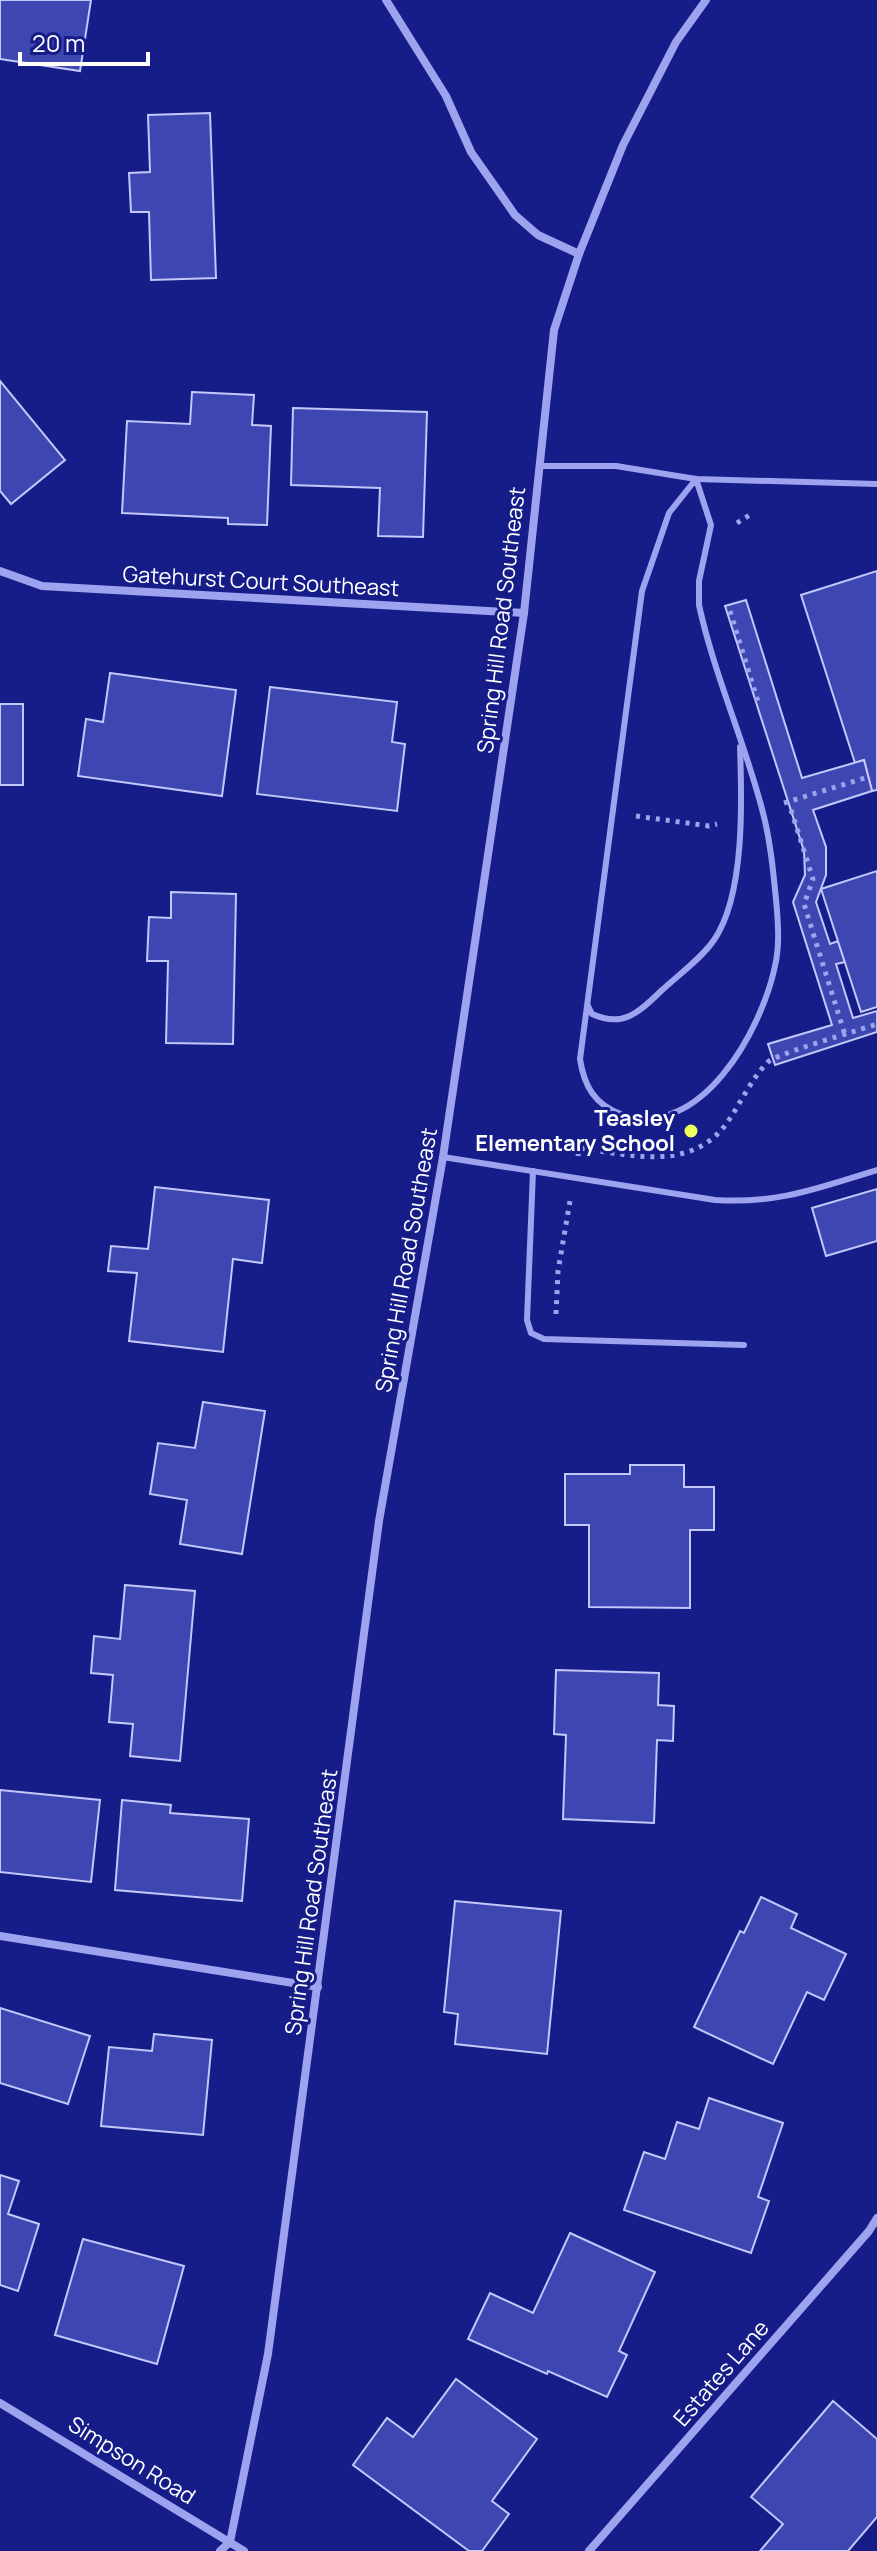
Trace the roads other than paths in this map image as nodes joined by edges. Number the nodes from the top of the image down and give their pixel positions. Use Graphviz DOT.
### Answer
graph roads {
  1 [pos="386,0"];
  2 [pos="706,0"];
  3 [pos="579,254"];
  4 [pos="539,466"];
  5 [pos="696,479"];
  6 [pos="877,484"];
  7 [pos="0,571"];
  8 [pos="524,613"];
  9 [pos="739,735"];
  10 [pos="587,1003"];
  11 [pos="443,1157"];
  12 [pos="877,1170"];
  13 [pos="533,1171"];
  14 [pos="744,1345"];
  15 [pos="0,1936"];
  16 [pos="318,1987"];
  17 [pos="877,2218"];
  18 [pos="0,2403"];
  19 [pos="230,2542"];
  20 [pos="220,2551"];
  21 [pos="244,2551"];
  22 [pos="589,2551"];
  1 -- 3 [label="street"];
  2 -- 3 [label="street, Spring Hill Road Southeast"];
  3 -- 4 [label="street, Spring Hill Road Southeast"];
  4 -- 5 [label="lane"];
  4 -- 8 [label="street, Spring Hill Road Southeast"];
  5 -- 6 [label="lane"];
  5 -- 9 [label="lane"];
  5 -- 10 [label="lane"];
  7 -- 8 [label="street, Gatehurst Court Southeast"];
  8 -- 11 [label="street, Spring Hill Road Southeast"];
  9 -- 10 [label="lane"];
  9 -- 10 [label="lane"];
  11 -- 13 [label="lane"];
  11 -- 16 [label="street, Spring Hill Road Southeast"];
  12 -- 13 [label="lane"];
  13 -- 14 [label="lane"];
  15 -- 16 [label="street"];
  16 -- 19 [label="street, Spring Hill Road Southeast"];
  17 -- 22 [label="street, Estates Lane"];
  18 -- 19 [label="street, Simpson Road"];
  19 -- 20 [label="street"];
  19 -- 21 [label="street, Simpson Road"];
}
